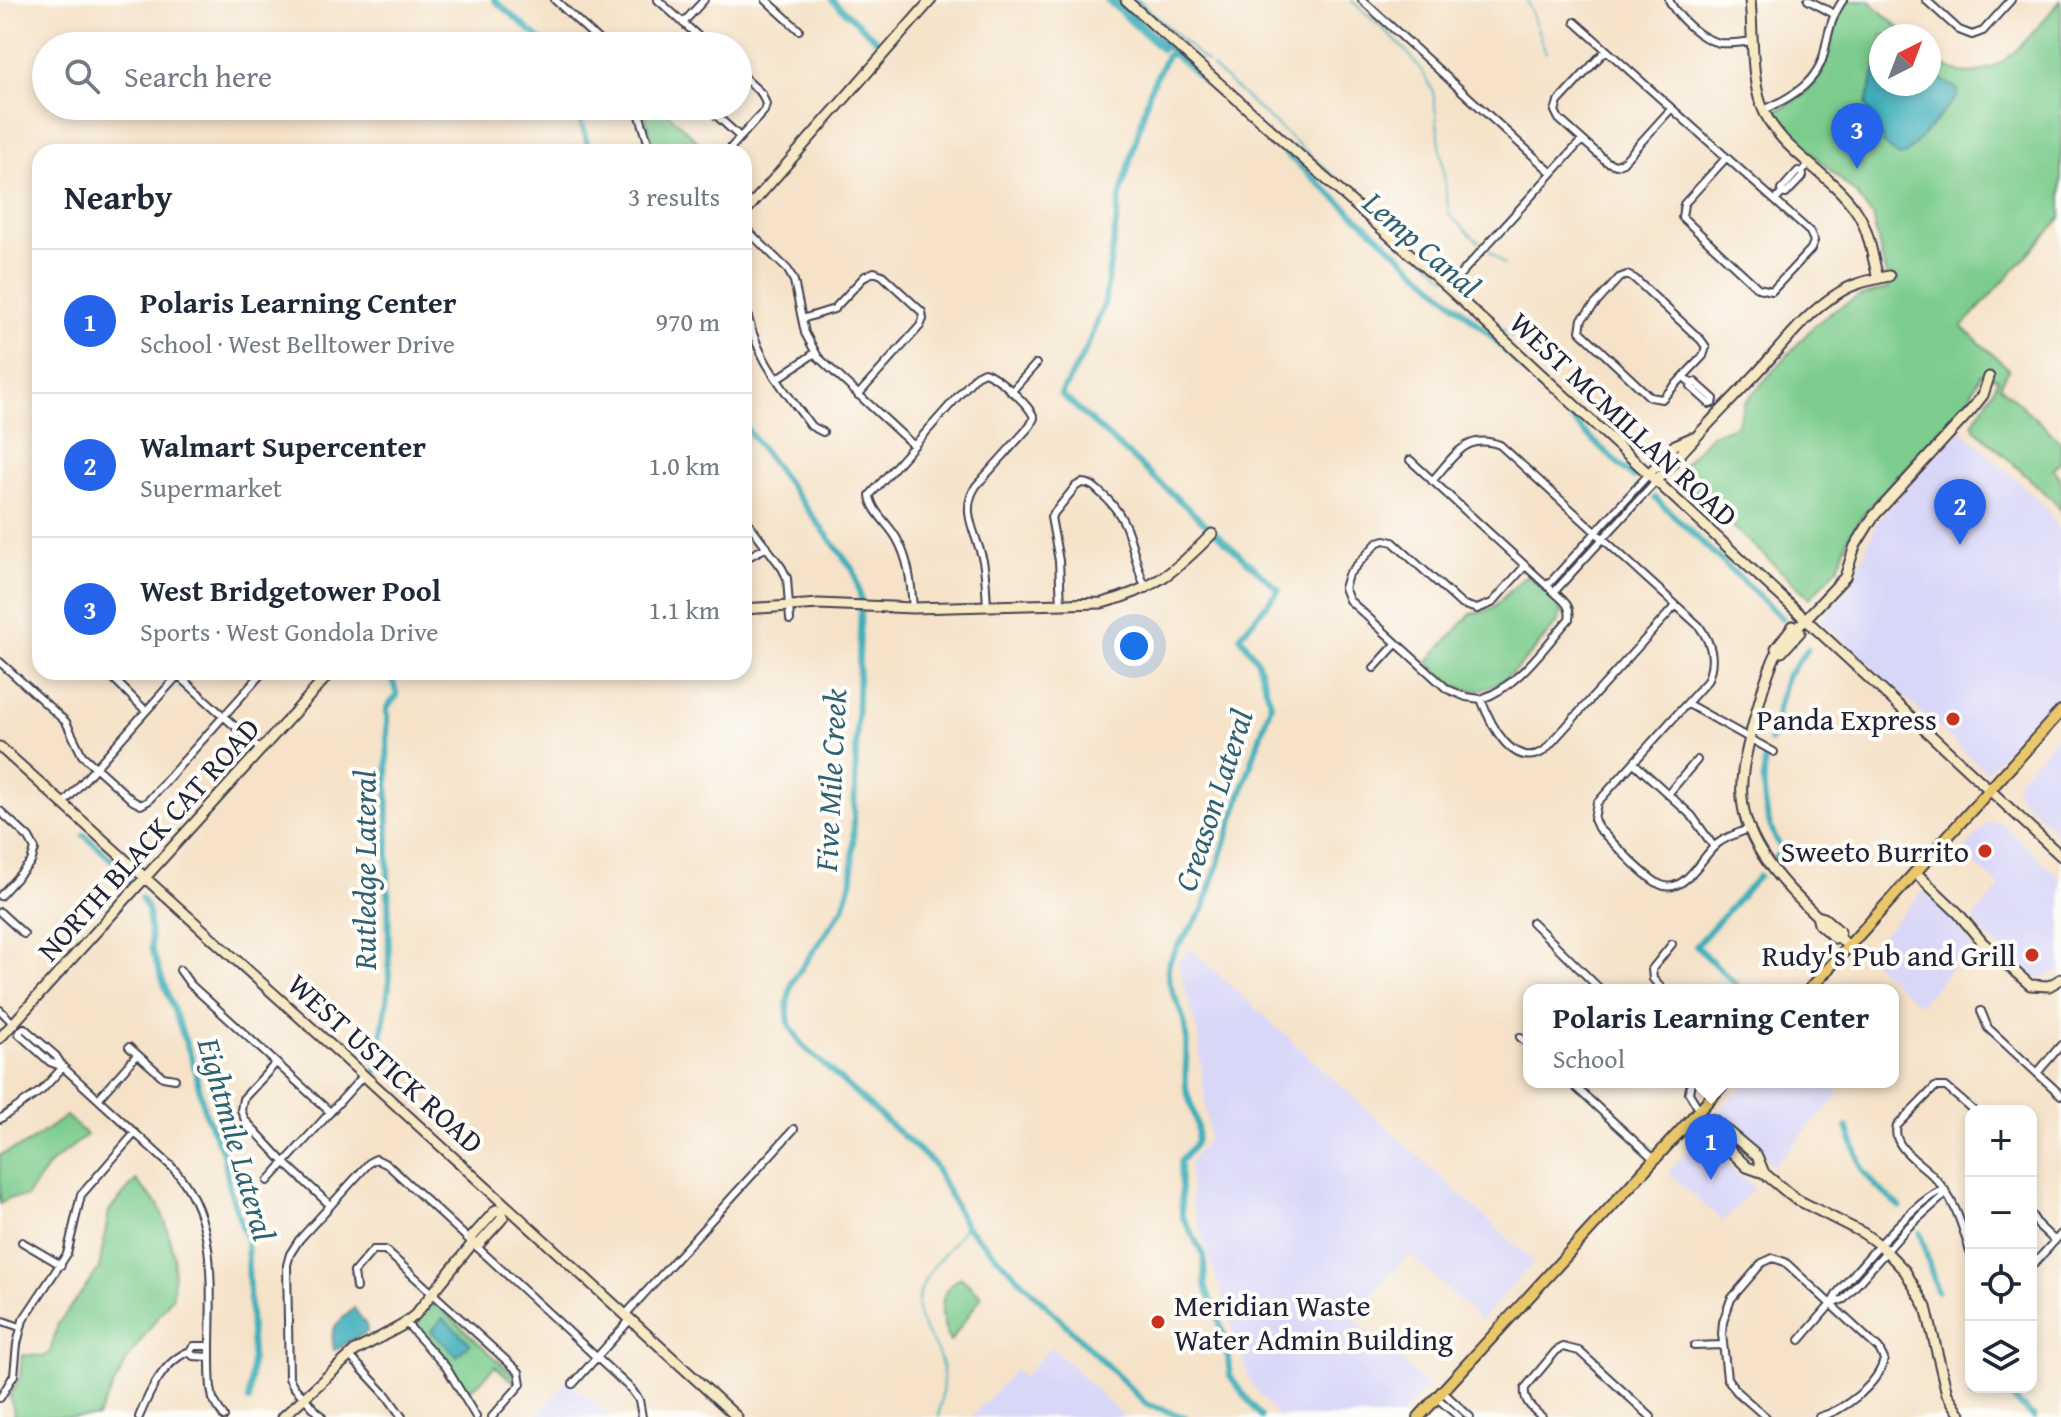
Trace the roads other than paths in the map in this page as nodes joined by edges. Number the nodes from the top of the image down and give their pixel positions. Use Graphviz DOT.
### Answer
graph roads {
  1 [pos="555,0"];
  2 [pos="658,0"];
  3 [pos="704,0"];
  4 [pos="766,0"];
  5 [pos="931,0"];
  6 [pos="1126,0"];
  7 [pos="1362,0"];
  8 [pos="1669,0"];
  9 [pos="1750,0"];
  10 [pos="1808,0"];
  11 [pos="1843,0"];
  12 [pos="1926,0"];
  13 [pos="2011,0"];
  14 [pos="1834,14"];
  15 [pos="1575,22"];
  16 [pos="683,23"];
  17 [pos="799,30"];
  18 [pos="590,32"];
  19 [pos="693,32"];
  20 [pos="1753,41"];
  21 [pos="1606,50"];
  22 [pos="752,85"];
  23 [pos="1671,109"];
  24 [pos="1764,110"];
  25 [pos="641,120"];
  26 [pos="721,120"];
  27 [pos="740,137"];
  28 [pos="1582,140"];
  29 [pos="649,144"];
  30 [pos="734,144"];
  31 [pos="1726,158"];
  32 [pos="1805,168"];
  33 [pos="1552,173"];
  34 [pos="1776,200"];
  35 [pos="752,204"];
  36 [pos="752,235"];
  37 [pos="1889,276"];
  38 [pos="1878,278"];
  39 [pos="1448,288"];
  40 [pos="802,319"];
  41 [pos="752,332"];
  42 [pos="815,353"];
  43 [pos="1036,364"];
  44 [pos="1684,377"];
  45 [pos="1989,377"];
  46 [pos="777,379"];
  47 [pos="1011,392"];
  48 [pos="858,395"];
  49 [pos="1722,411"];
  50 [pos="823,432"];
  51 [pos="913,445"];
  52 [pos="1410,460"];
  53 [pos="1652,478"];
  54 [pos="1432,481"];
  55 [pos="752,527"];
  56 [pos="1596,532"];
  57 [pos="1212,534"];
  58 [pos="1603,539"];
  59 [pos="767,547"];
  60 [pos="752,555"];
  61 [pos="1525,566"];
  62 [pos="1547,586"];
  63 [pos="1146,589"];
  64 [pos="1554,592"];
  65 [pos="789,605"];
  66 [pos="1061,605"];
  67 [pos="1676,605"];
  68 [pos="987,607"];
  69 [pos="752,608"];
  70 [pos="913,608"];
  71 [pos="1806,619"];
  72 [pos="790,620"];
  73 [pos="1396,644"];
  74 [pos="0,662"];
  75 [pos="1374,668"];
  76 [pos="115,680"];
  77 [pos="174,680"];
  78 [pos="185,680"];
  79 [pos="256,680"];
  80 [pos="324,680"];
  81 [pos="1481,699"];
  82 [pos="1688,704"];
  83 [pos="146,711"];
  84 [pos="2061,711"];
  85 [pos="223,716"];
  86 [pos="1750,739"];
  87 [pos="261,750"];
  88 [pos="2,752"];
  89 [pos="1774,752"];
  90 [pos="1697,760"];
  91 [pos="1634,763"];
  92 [pos="96,767"];
  93 [pos="1991,790"];
  94 [pos="1668,794"];
  95 [pos="63,804"];
  96 [pos="0,811"];
  97 [pos="1751,828"];
  98 [pos="1714,847"];
  99 [pos="2061,856"];
  100 [pos="1916,873"];
  101 [pos="146,878"];
  102 [pos="0,896"];
  103 [pos="0,912"];
  104 [pos="1532,922"];
  105 [pos="24,934"];
  106 [pos="1672,944"];
  107 [pos="1849,947"];
  108 [pos="180,970"];
  109 [pos="2061,979"];
  110 [pos="1595,984"];
  111 [pos="1657,984"];
  112 [pos="1815,984"];
  113 [pos="0,1010"];
  114 [pos="1981,1011"];
  115 [pos="17,1026"];
  116 [pos="1520,1037"];
  117 [pos="0,1038"];
  118 [pos="1523,1040"];
  119 [pos="2061,1045"];
  120 [pos="129,1047"];
  121 [pos="137,1055"];
  122 [pos="276,1063"];
  123 [pos="63,1067"];
  124 [pos="2037,1073"];
  125 [pos="364,1075"];
  126 [pos="175,1079"];
  127 [pos="1577,1088"];
  128 [pos="1690,1088"];
  129 [pos="1720,1088"];
  130 [pos="2061,1095"];
  131 [pos="98,1099"];
  132 [pos="1967,1105"];
  133 [pos="330,1112"];
  134 [pos="1700,1114"];
  135 [pos="0,1119"];
  136 [pos="794,1129"];
  137 [pos="135,1133"];
  138 [pos="1654,1159"];
  139 [pos="285,1163"];
  140 [pos="268,1181"];
  141 [pos="1945,1190"];
  142 [pos="330,1205"];
  143 [pos="503,1208"];
  144 [pos="2037,1223"];
  145 [pos="2061,1234"];
  146 [pos="2055,1241"];
  147 [pos="22,1242"];
  148 [pos="472,1244"];
  149 [pos="1883,1248"];
  150 [pos="1969,1249"];
  151 [pos="2037,1260"];
  152 [pos="61,1265"];
  153 [pos="356,1288"];
  154 [pos="434,1294"];
  155 [pos="1831,1304"];
  156 [pos="627,1317"];
  157 [pos="0,1320"];
  158 [pos="406,1323"];
  159 [pos="20,1327"];
  160 [pos="1800,1340"];
  161 [pos="1722,1345"];
  162 [pos="210,1346"];
  163 [pos="1694,1346"];
  164 [pos="190,1351"];
  165 [pos="349,1355"];
  166 [pos="210,1357"];
  167 [pos="597,1358"];
  168 [pos="573,1384"];
  169 [pos="1440,1395"];
  170 [pos="0,1398"];
  171 [pos="304,1398"];
  172 [pos="285,1416"];
  173 [pos="139,1417"];
  174 [pos="224,1417"];
  175 [pos="322,1417"];
  176 [pos="402,1417"];
  177 [pos="476,1417"];
  178 [pos="492,1417"];
  179 [pos="642,1417"];
  180 [pos="737,1417"];
  181 [pos="1419,1417"];
  182 [pos="1459,1417"];
  183 [pos="1470,1417"];
  184 [pos="1542,1417"];
  185 [pos="1651,1417"];
  186 [pos="1766,1417"];
  187 [pos="1819,1417"];
  188 [pos="1962,1417"];
  1 -- 18 [label="street"];
  2 -- 16 [label="street"];
  3 -- 16 [label="street"];
  4 -- 17 [label="street"];
  5 -- 35 [label="main road"];
  6 -- 39 [label="main road, WEST MCMILLAN ROAD"];
  7 -- 33 [label="street"];
  8 -- 20 [label="street"];
  9 -- 20 [label="main road"];
  10 -- 14 [label="street"];
  11 -- 14 [label="street"];
  12 -- 13 [label="street"];
  14 -- 24 [label="street"];
  15 -- 21 [label="street"];
  16 -- 19 [label="street"];
  20 -- 24 [label="main road"];
  21 -- 23 [label="street"];
  21 -- 28 [label="street"];
  22 -- 27 [label="street"];
  23 -- 28 [label="street"];
  23 -- 31 [label="street"];
  24 -- 32 [label="main road"];
  25 -- 29 [label="street"];
  26 -- 27 [label="street"];
  27 -- 30 [label="street"];
  28 -- 33 [label="street"];
  31 -- 34 [label="street"];
  31 -- 34 [label="street"];
  32 -- 34 [label="street"];
  32 -- 38 [label="main road"];
  33 -- 39 [label="street"];
  36 -- 40 [label="street"];
  37 -- 38 [label="main road"];
  38 -- 49 [label="main road"];
  39 -- 53 [label="main road, WEST MCMILLAN ROAD"];
  40 -- 42 [label="street"];
  40 -- 48 [label="street"];
  41 -- 46 [label="street"];
  42 -- 46 [label="street"];
  42 -- 48 [label="street"];
  43 -- 47 [label="street"];
  44 -- 44 [label="street"];
  44 -- 49 [label="street"];
  45 -- 71 [label="main road"];
  46 -- 50 [label="street"];
  47 -- 51 [label="street"];
  47 -- 68 [label="street"];
  48 -- 51 [label="street"];
  49 -- 53 [label="main road"];
  51 -- 70 [label="street"];
  52 -- 54 [label="street"];
  53 -- 56 [label="street"];
  53 -- 58 [label="street"];
  53 -- 71 [label="main road, WEST MCMILLAN ROAD"];
  54 -- 56 [label="street"];
  54 -- 61 [label="street"];
  55 -- 59 [label="street"];
  56 -- 58 [label="street"];
  56 -- 62 [label="street"];
  57 -- 63 [label="main road"];
  58 -- 64 [label="street"];
  58 -- 67 [label="street"];
  59 -- 60 [label="street"];
  59 -- 65 [label="street"];
  61 -- 62 [label="street"];
  61 -- 73 [label="street"];
  62 -- 64 [label="street"];
  63 -- 66 [label="main road"];
  63 -- 66 [label="street"];
  64 -- 81 [label="street"];
  65 -- 69 [label="main road"];
  65 -- 70 [label="main road"];
  65 -- 72 [label="street"];
  66 -- 68 [label="main road"];
  67 -- 81 [label="street"];
  67 -- 82 [label="street"];
  68 -- 70 [label="main road"];
  71 -- 86 [label="main road"];
  71 -- 93 [label="main road, WEST MCMILLAN ROAD"];
  73 -- 75 [label="street"];
  73 -- 81 [label="street"];
  74 -- 92 [label="street"];
  76 -- 83 [label="street"];
  77 -- 83 [label="street"];
  78 -- 85 [label="street"];
  79 -- 85 [label="street"];
  80 -- 87 [label="main road, NORTH BLACK CAT ROAD"];
  82 -- 86 [label="street"];
  82 -- 91 [label="street"];
  83 -- 92 [label="street"];
  84 -- 93 [label="main road"];
  85 -- 87 [label="street"];
  85 -- 92 [label="street"];
  86 -- 89 [label="street"];
  86 -- 97 [label="main road"];
  87 -- 101 [label="main road, NORTH BLACK CAT ROAD"];
  88 -- 95 [label="main road, WEST USTICK ROAD"];
  90 -- 94 [label="street"];
  91 -- 94 [label="street"];
  91 -- 98 [label="street"];
  92 -- 95 [label="street"];
  93 -- 99 [label="main road, WEST MCMILLAN ROAD"];
  93 -- 100 [label="main road"];
  94 -- 98 [label="street"];
  95 -- 101 [label="main road, WEST USTICK ROAD"];
  96 -- 102 [label="street"];
  97 -- 98 [label="street"];
  97 -- 107 [label="main road"];
  100 -- 107 [label="main road"];
  100 -- 109 [label="main road"];
  101 -- 115 [label="main road, NORTH BLACK CAT ROAD"];
  101 -- 125 [label="main road, WEST USTICK ROAD"];
  103 -- 105 [label="street"];
  104 -- 110 [label="street"];
  106 -- 111 [label="street"];
  107 -- 112 [label="main road"];
  108 -- 122 [label="street"];
  113 -- 115 [label="street"];
  114 -- 124 [label="street"];
  115 -- 117 [label="main road, NORTH BLACK CAT ROAD"];
  115 -- 123 [label="street"];
  116 -- 118 [label="street"];
  119 -- 124 [label="street"];
  120 -- 121 [label="street"];
  121 -- 126 [label="street"];
  121 -- 131 [label="street"];
  122 -- 133 [label="street"];
  122 -- 139 [label="street"];
  123 -- 131 [label="street"];
  123 -- 135 [label="street"];
  124 -- 130 [label="street"];
  125 -- 133 [label="street"];
  125 -- 143 [label="main road, WEST USTICK ROAD"];
  127 -- 138 [label="street"];
  128 -- 134 [label="street"];
  129 -- 134 [label="main road"];
  131 -- 137 [label="street"];
  132 -- 141 [label="street"];
  133 -- 139 [label="street"];
  134 -- 138 [label="main road"];
  134 -- 149 [label="main road"];
  136 -- 156 [label="street"];
  137 -- 152 [label="street"];
  137 -- 162 [label="street"];
  138 -- 169 [label="main road"];
  139 -- 140 [label="street"];
  139 -- 142 [label="street"];
  141 -- 149 [label="street"];
  141 -- 150 [label="street"];
  142 -- 148 [label="street"];
  142 -- 171 [label="street"];
  143 -- 148 [label="main road"];
  143 -- 156 [label="main road, WEST USTICK ROAD"];
  144 -- 146 [label="street"];
  145 -- 146 [label="street"];
  146 -- 151 [label="street"];
  147 -- 152 [label="street"];
  148 -- 154 [label="main road"];
  148 -- 167 [label="street"];
  149 -- 155 [label="street"];
  149 -- 188 [label="main road"];
  152 -- 159 [label="street"];
  153 -- 154 [label="street"];
  154 -- 158 [label="main road"];
  154 -- 178 [label="street"];
  155 -- 160 [label="street"];
  155 -- 161 [label="street"];
  155 -- 187 [label="street"];
  156 -- 167 [label="street"];
  156 -- 180 [label="main road, WEST USTICK ROAD"];
  157 -- 159 [label="street"];
  158 -- 165 [label="main road"];
  158 -- 177 [label="street"];
  159 -- 170 [label="street"];
  161 -- 163 [label="street"];
  161 -- 186 [label="street"];
  162 -- 164 [label="street"];
  162 -- 166 [label="street"];
  164 -- 166 [label="street"];
  164 -- 173 [label="street"];
  165 -- 171 [label="main road"];
  165 -- 176 [label="street"];
  166 -- 174 [label="street"];
  167 -- 168 [label="street"];
  167 -- 179 [label="street"];
  169 -- 181 [label="main road"];
  169 -- 182 [label="street"];
  169 -- 183 [label="street"];
  171 -- 172 [label="main road"];
  171 -- 175 [label="street"];
  184 -- 185 [label="street"];
}
